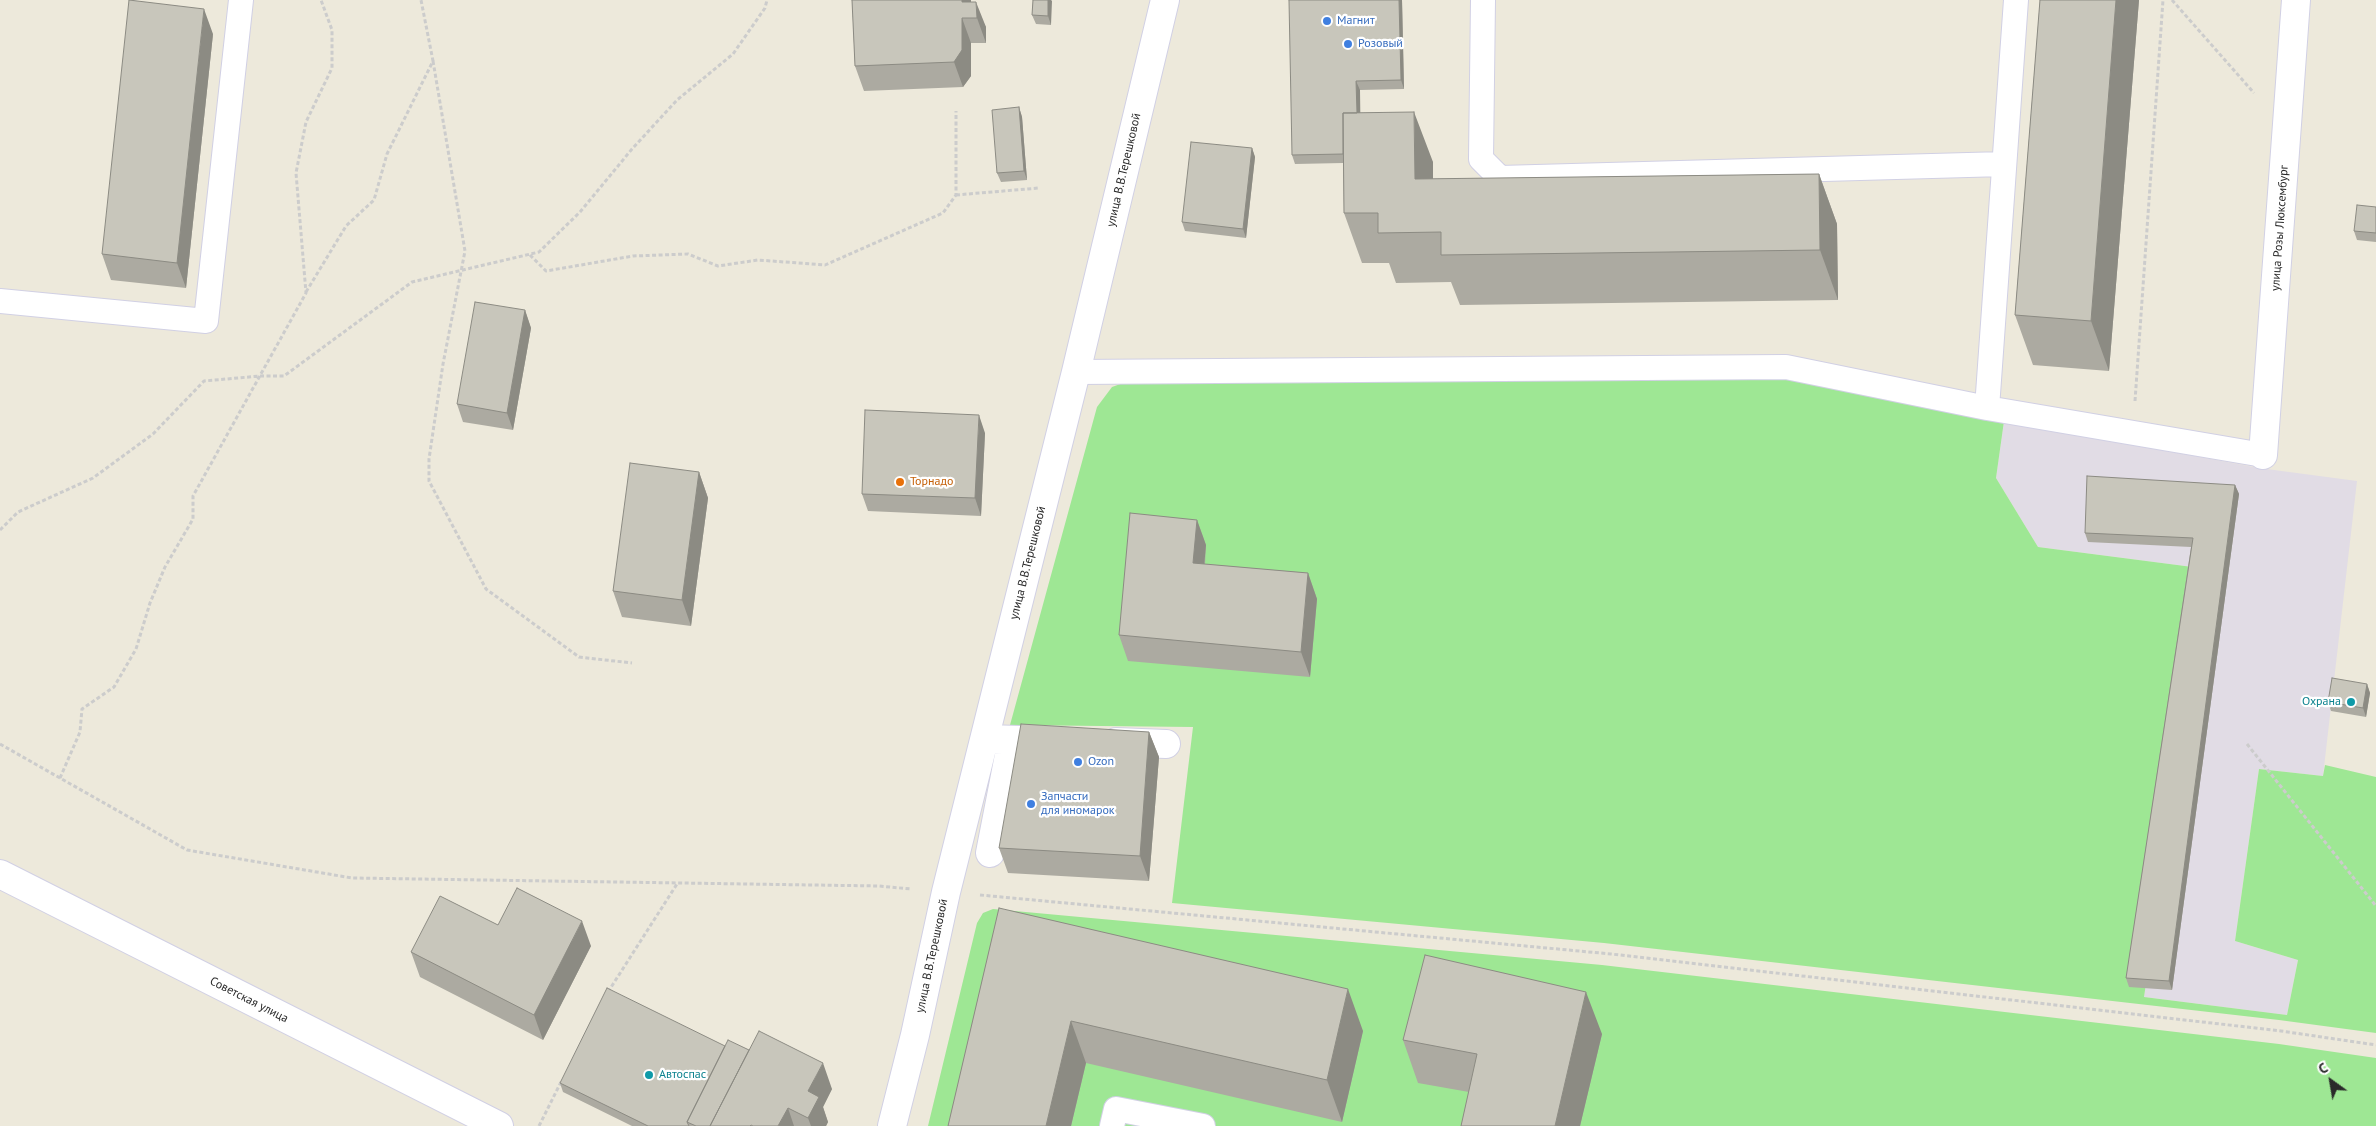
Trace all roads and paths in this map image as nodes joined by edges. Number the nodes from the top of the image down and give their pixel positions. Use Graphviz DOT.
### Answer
graph roads {
  1 [pos="241,0"];
  2 [pos="322,0"];
  3 [pos="421,0"];
  4 [pos="767,0"];
  5 [pos="1165,0"];
  6 [pos="1483,0"];
  7 [pos="2016,0"];
  8 [pos="2163,0"];
  9 [pos="2172,0"];
  10 [pos="2296,0"];
  11 [pos="432,61"];
  12 [pos="956,111"];
  13 [pos="2287,130"];
  14 [pos="2004,164"];
  15 [pos="1039,188"];
  16 [pos="956,195"];
  17 [pos="530,255"];
  18 [pos="461,272"];
  19 [pos="306,293"];
  20 [pos="0,301"];
  21 [pos="1076,372"];
  22 [pos="260,376"];
  23 [pos="1987,408"];
  24 [pos="2132,433"];
  25 [pos="2263,455"];
  26 [pos="0,530"];
  27 [pos="632,663"];
  28 [pos="984,739"];
  29 [pos="1012,740"];
  30 [pos="0,744"];
  31 [pos="1166,744"];
  32 [pos="2247,744"];
  33 [pos="60,778"];
  34 [pos="990,853"];
  35 [pos="0,874"];
  36 [pos="677,883"];
  37 [pos="946,892"];
  38 [pos="2376,906"];
  39 [pos="606,994"];
  40 [pos="2376,1045"];
  41 [pos="566,1073"];
  42 [pos="499,1126"];
  43 [pos="539,1126"];
  44 [pos="892,1126"];
  45 [pos="1112,1126"];
  46 [pos="1203,1126"];
  1 -- 20 [label="lane"];
  2 -- 19 [label="path"];
  3 -- 11 [label="path"];
  4 -- 17 [label="path"];
  5 -- 21 [label="street, улица В.В.Терешковой"];
  6 -- 14 [label="lane"];
  7 -- 14 [label="lane"];
  8 -- 24 [label="path"];
  9 -- 13 [label="path"];
  10 -- 13 [label="street, улица Розы Люксембург"];
  11 -- 18 [label="path"];
  11 -- 19 [label="path"];
  12 -- 16 [label="path"];
  13 -- 25 [label="street, улица Розы Люксембург"];
  14 -- 23 [label="lane"];
  15 -- 16 [label="path"];
  16 -- 17 [label="path"];
  17 -- 18 [label="path"];
  18 -- 22 [label="path"];
  18 -- 27 [label="path"];
  19 -- 22 [label="path"];
  21 -- 23 [label="lane"];
  21 -- 28 [label="street, улица В.В.Терешковой"];
  22 -- 26 [label="path"];
  22 -- 33 [label="path"];
  23 -- 24 [label="lane"];
  24 -- 25 [label="lane"];
  28 -- 29 [label="street"];
  28 -- 37 [label="street, улица В.В.Терешковой"];
  29 -- 31 [label="street"];
  29 -- 34 [label="street"];
  30 -- 33 [label="path"];
  32 -- 38 [label="path"];
  33 -- 36 [label="path"];
  35 -- 42 [label="street, Советская улица"];
  36 -- 37 [label="path"];
  36 -- 39 [label="path"];
  37 -- 40 [label="path"];
  37 -- 44 [label="street, улица В.В.Терешковой"];
  41 -- 43 [label="path"];
  45 -- 46 [label="lane"];
}
